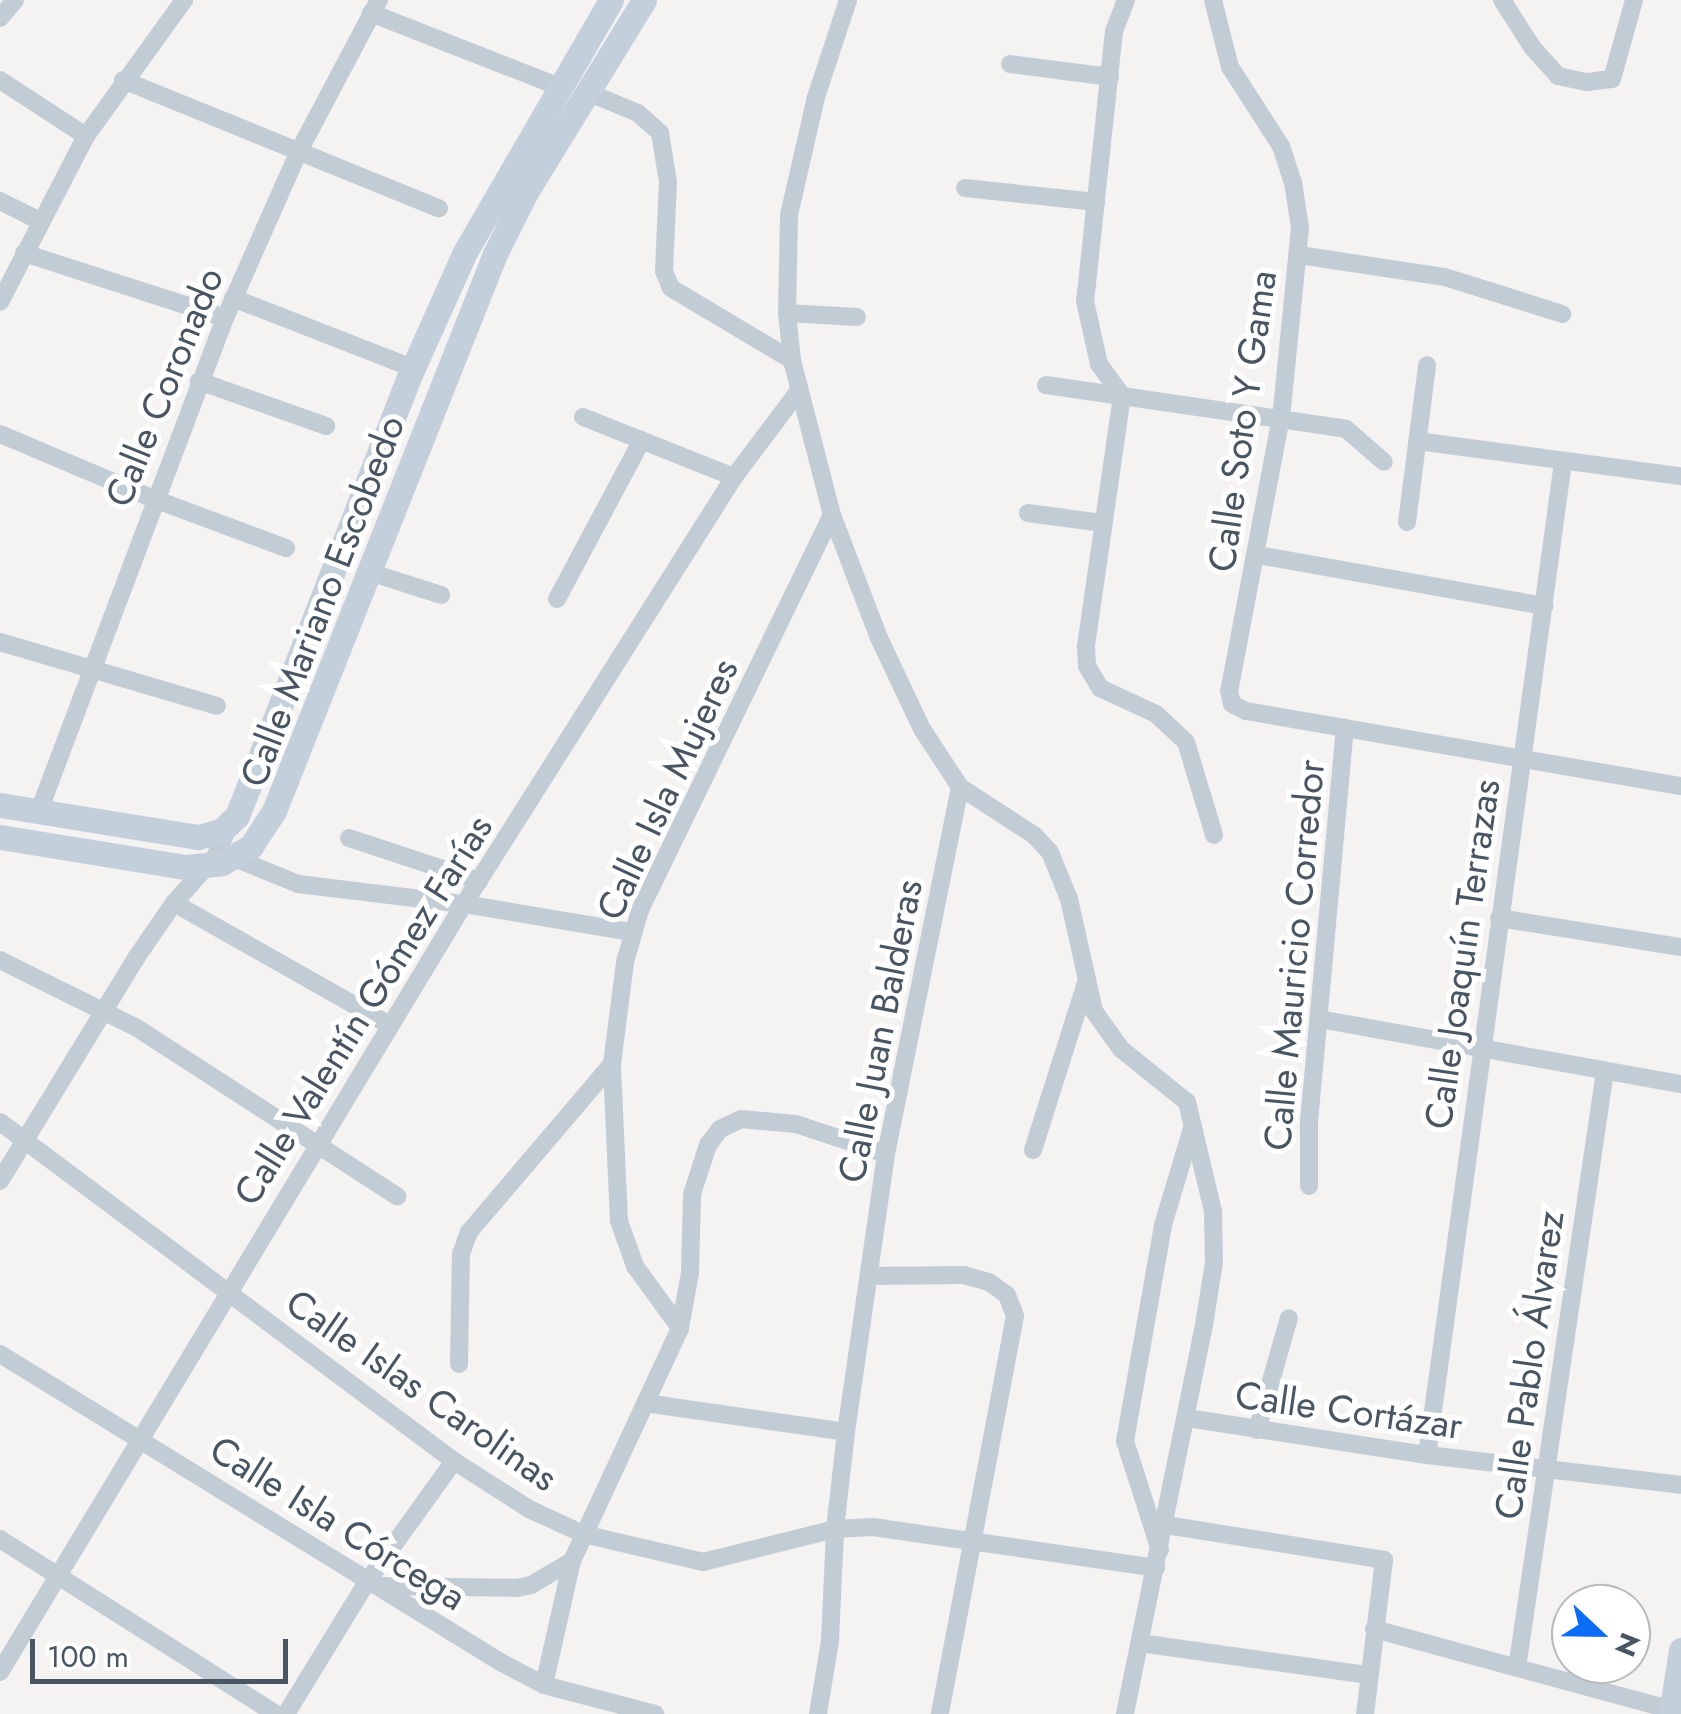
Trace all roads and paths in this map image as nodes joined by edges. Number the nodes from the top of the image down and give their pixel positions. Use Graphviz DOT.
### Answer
graph roads {
  1 [pos="15,0"];
  2 [pos="184,0"];
  3 [pos="610,0"];
  4 [pos="644,0"];
  5 [pos="848,0"];
  6 [pos="1126,0"];
  7 [pos="1213,0"];
  8 [pos="1502,0"];
  9 [pos="1634,0"];
  10 [pos="375,7"];
  11 [pos="0,18"];
  12 [pos="1010,64"];
  13 [pos="1110,77"];
  14 [pos="0,80"];
  15 [pos="123,80"];
  16 [pos="560,87"];
  17 [pos="587,92"];
  18 [pos="86,136"];
  19 [pos="299,150"];
  20 [pos="965,188"];
  21 [pos="0,200"];
  22 [pos="1096,202"];
  23 [pos="439,208"];
  24 [pos="40,221"];
  25 [pos="24,253"];
  26 [pos="1299,256"];
  27 [pos="233,298"];
  28 [pos="0,302"];
  29 [pos="786,312"];
  30 [pos="1562,314"];
  31 [pos="858,317"];
  32 [pos="224,318"];
  33 [pos="792,360"];
  34 [pos="1428,365"];
  35 [pos="413,368"];
  36 [pos="200,380"];
  37 [pos="1046,385"];
  38 [pos="797,392"];
  39 [pos="1122,396"];
  40 [pos="583,416"];
  41 [pos="1281,417"];
  42 [pos="326,426"];
  43 [pos="0,434"];
  44 [pos="642,440"];
  45 [pos="1417,441"];
  46 [pos="1384,462"];
  47 [pos="1562,462"];
  48 [pos="1673,476"];
  49 [pos="734,477"];
  50 [pos="154,499"];
  51 [pos="1028,513"];
  52 [pos="832,515"];
  53 [pos="1407,522"];
  54 [pos="1103,523"];
  55 [pos="286,548"];
  56 [pos="1258,555"];
  57 [pos="366,571"];
  58 [pos="441,595"];
  59 [pos="557,599"];
  60 [pos="1544,606"];
  61 [pos="0,642"];
  62 [pos="90,670"];
  63 [pos="217,706"];
  64 [pos="1344,728"];
  65 [pos="1522,760"];
  66 [pos="1681,786"];
  67 [pos="960,787"];
  68 [pos="0,805"];
  69 [pos="39,812"];
  70 [pos="229,826"];
  71 [pos="1214,834"];
  72 [pos="0,837"];
  73 [pos="349,838"];
  74 [pos="236,859"];
  75 [pos="207,866"];
  76 [pos="480,882"];
  77 [pos="174,904"];
  78 [pos="464,904"];
  79 [pos="1499,918"];
  80 [pos="632,932"];
  81 [pos="1681,947"];
  82 [pos="0,960"];
  83 [pos="1086,983"];
  84 [pos="104,1009"];
  85 [pos="1319,1020"];
  86 [pos="390,1025"];
  87 [pos="1480,1052"];
  88 [pos="612,1064"];
  89 [pos="1605,1071"];
  90 [pos="1681,1084"];
  91 [pos="1194,1120"];
  92 [pos="0,1122"];
  93 [pos="24,1142"];
  94 [pos="316,1144"];
  95 [pos="1033,1150"];
  96 [pos="886,1154"];
  97 [pos="0,1182"];
  98 [pos="1310,1186"];
  99 [pos="397,1196"];
  100 [pos="869,1276"];
  101 [pos="229,1293"];
  102 [pos="1289,1318"];
  103 [pos="680,1328"];
  104 [pos="0,1354"];
  105 [pos="459,1364"];
  106 [pos="646,1402"];
  107 [pos="1187,1418"];
  108 [pos="1256,1430"];
  109 [pos="846,1432"];
  110 [pos="139,1436"];
  111 [pos="1427,1454"];
  112 [pos="454,1460"];
  113 [pos="1546,1470"];
  114 [pos="1681,1485"];
  115 [pos="1166,1525"];
  116 [pos="835,1529"];
  117 [pos="583,1534"];
  118 [pos="0,1539"];
  119 [pos="972,1540"];
  120 [pos="1158,1559"];
  121 [pos="572,1561"];
  122 [pos="59,1573"];
  123 [pos="370,1584"];
  124 [pos="532,1585"];
  125 [pos="558,1610"];
  126 [pos="1374,1630"];
  127 [pos="1140,1644"];
  128 [pos="1681,1650"];
  129 [pos="1516,1668"];
  130 [pos="0,1672"];
  131 [pos="1369,1676"];
  132 [pos="544,1685"];
  133 [pos="1671,1712"];
  134 [pos="276,1714"];
  135 [pos="286,1714"];
  136 [pos="655,1714"];
  137 [pos="818,1714"];
  138 [pos="940,1714"];
  139 [pos="1126,1714"];
  140 [pos="1365,1714"];
  1 -- 11 [label="street"];
  2 -- 15 [label="street"];
  3 -- 16 [label="main road, Calle Mariano Escobedo"];
  4 -- 17 [label="main road, Calle Mariano Escobedo"];
  5 -- 29 [label="street"];
  6 -- 13 [label="street"];
  7 -- 26 [label="street, Calle Soto Y Gama"];
  8 -- 9 [label="street"];
  10 -- 16 [label="street"];
  10 -- 19 [label="street, Calle Coronado"];
  12 -- 13 [label="street"];
  13 -- 22 [label="street"];
  14 -- 18 [label="street"];
  15 -- 18 [label="street"];
  15 -- 19 [label="street"];
  16 -- 35 [label="main road, Calle Mariano Escobedo"];
  17 -- 33 [label="street"];
  17 -- 57 [label="main road, Calle Mariano Escobedo"];
  18 -- 24 [label="street"];
  19 -- 23 [label="street"];
  19 -- 27 [label="street, Calle Coronado"];
  20 -- 22 [label="street"];
  21 -- 24 [label="street"];
  22 -- 39 [label="street"];
  24 -- 25 [label="street"];
  25 -- 28 [label="street"];
  25 -- 32 [label="street"];
  26 -- 30 [label="street"];
  26 -- 41 [label="street, Calle Soto Y Gama"];
  27 -- 32 [label="street, Calle Coronado"];
  27 -- 35 [label="street"];
  29 -- 31 [label="street"];
  29 -- 33 [label="street"];
  32 -- 36 [label="street, Calle Coronado"];
  33 -- 38 [label="street"];
  34 -- 45 [label="street"];
  35 -- 70 [label="main road, Calle Mariano Escobedo"];
  36 -- 42 [label="street"];
  36 -- 50 [label="street, Calle Coronado"];
  37 -- 39 [label="street"];
  38 -- 49 [label="street, Calle Valentín Gómez Farías"];
  38 -- 52 [label="street"];
  39 -- 41 [label="street"];
  39 -- 54 [label="street"];
  40 -- 44 [label="street"];
  41 -- 46 [label="street"];
  41 -- 56 [label="street, Calle Soto Y Gama"];
  43 -- 50 [label="street"];
  44 -- 49 [label="street"];
  44 -- 59 [label="street"];
  45 -- 47 [label="street"];
  45 -- 53 [label="street"];
  47 -- 48 [label="street"];
  47 -- 60 [label="street, Calle Joaquín Terrazas"];
  49 -- 76 [label="street, Calle Valentín Gómez Farías"];
  50 -- 55 [label="street"];
  50 -- 62 [label="street, Calle Coronado"];
  51 -- 54 [label="street"];
  52 -- 67 [label="street"];
  52 -- 80 [label="street, Calle Isla Mujeres"];
  54 -- 71 [label="street"];
  56 -- 60 [label="street"];
  56 -- 64 [label="street, Calle Soto Y Gama"];
  57 -- 58 [label="street"];
  57 -- 74 [label="main road, Calle Mariano Escobedo"];
  60 -- 65 [label="street, Calle Joaquín Terrazas"];
  61 -- 62 [label="street"];
  62 -- 63 [label="street"];
  62 -- 69 [label="street, Calle Coronado"];
  64 -- 65 [label="street"];
  64 -- 85 [label="street, Calle Mauricio Corredor"];
  65 -- 66 [label="street"];
  65 -- 79 [label="street, Calle Joaquín Terrazas"];
  67 -- 83 [label="street"];
  67 -- 96 [label="street, Calle Juan Balderas"];
  68 -- 69 [label="main road"];
  69 -- 70 [label="main road"];
  70 -- 75 [label="street, Calle Mariano Escobedo"];
  72 -- 75 [label="main road"];
  73 -- 76 [label="street"];
  74 -- 75 [label="main road"];
  74 -- 78 [label="street"];
  75 -- 77 [label="street, Calle Mariano Escobedo"];
  76 -- 78 [label="street, Calle Valentín Gómez Farías"];
  77 -- 84 [label="street, Calle Mariano Escobedo"];
  77 -- 86 [label="street"];
  78 -- 80 [label="street"];
  78 -- 86 [label="street, Calle Valentín Gómez Farías"];
  79 -- 81 [label="street"];
  79 -- 87 [label="street, Calle Joaquín Terrazas"];
  80 -- 88 [label="street, Calle Isla Mujeres"];
  82 -- 84 [label="street"];
  83 -- 91 [label="street"];
  83 -- 95 [label="street"];
  84 -- 93 [label="street, Calle Mariano Escobedo"];
  84 -- 94 [label="street"];
  85 -- 87 [label="street"];
  85 -- 98 [label="street, Calle Mauricio Corredor"];
  86 -- 94 [label="street, Calle Valentín Gómez Farías"];
  87 -- 89 [label="street"];
  87 -- 111 [label="street, Calle Joaquín Terrazas"];
  88 -- 103 [label="street, Calle Isla Mujeres"];
  88 -- 105 [label="street"];
  89 -- 90 [label="street"];
  89 -- 113 [label="street, Calle Pablo Álvarez"];
  91 -- 107 [label="street"];
  91 -- 120 [label="street"];
  92 -- 93 [label="street, Calle Islas Carolinas"];
  93 -- 97 [label="street, Calle Mariano Escobedo"];
  93 -- 101 [label="street, Calle Islas Carolinas"];
  94 -- 99 [label="street"];
  94 -- 101 [label="street, Calle Valentín Gómez Farías"];
  96 -- 100 [label="street, Calle Juan Balderas"];
  96 -- 103 [label="street"];
  100 -- 109 [label="street, Calle Juan Balderas"];
  100 -- 119 [label="street"];
  101 -- 110 [label="street, Calle Valentín Gómez Farías"];
  101 -- 112 [label="street, Calle Islas Carolinas"];
  102 -- 108 [label="street"];
  103 -- 106 [label="street"];
  104 -- 110 [label="street, Calle Isla Córcega"];
  106 -- 109 [label="street"];
  106 -- 117 [label="street"];
  107 -- 108 [label="street, Calle Cortázar"];
  107 -- 115 [label="street"];
  108 -- 111 [label="street, Calle Cortázar"];
  109 -- 116 [label="street, Calle Juan Balderas"];
  110 -- 122 [label="street, Calle Valentín Gómez Farías"];
  110 -- 123 [label="street, Calle Isla Córcega"];
  111 -- 113 [label="street, Calle Cortázar"];
  112 -- 117 [label="street, Calle Islas Carolinas"];
  112 -- 123 [label="street"];
  113 -- 114 [label="street, Calle Cortázar"];
  113 -- 129 [label="street, Calle Pablo Álvarez"];
  115 -- 120 [label="street"];
  115 -- 126 [label="street"];
  116 -- 117 [label="street, Calle Islas Carolinas"];
  116 -- 119 [label="street, Calle Islas Carolinas"];
  116 -- 137 [label="street, Calle Juan Balderas"];
  117 -- 121 [label="street"];
  118 -- 122 [label="street"];
  119 -- 120 [label="street, Calle Islas Carolinas"];
  119 -- 138 [label="street"];
  120 -- 127 [label="street"];
  121 -- 124 [label="street"];
  121 -- 125 [label="street"];
  122 -- 130 [label="street, Calle Valentín Gómez Farías"];
  122 -- 134 [label="street"];
  123 -- 124 [label="street"];
  123 -- 132 [label="street, Calle Isla Córcega"];
  123 -- 135 [label="street"];
  124 -- 125 [label="street"];
  125 -- 132 [label="street"];
  126 -- 129 [label="street"];
  126 -- 131 [label="street"];
  127 -- 131 [label="street"];
  127 -- 139 [label="street"];
  128 -- 133 [label="main road"];
  129 -- 133 [label="street"];
  131 -- 140 [label="street"];
  132 -- 136 [label="street, Calle Isla Córcega"];
}
